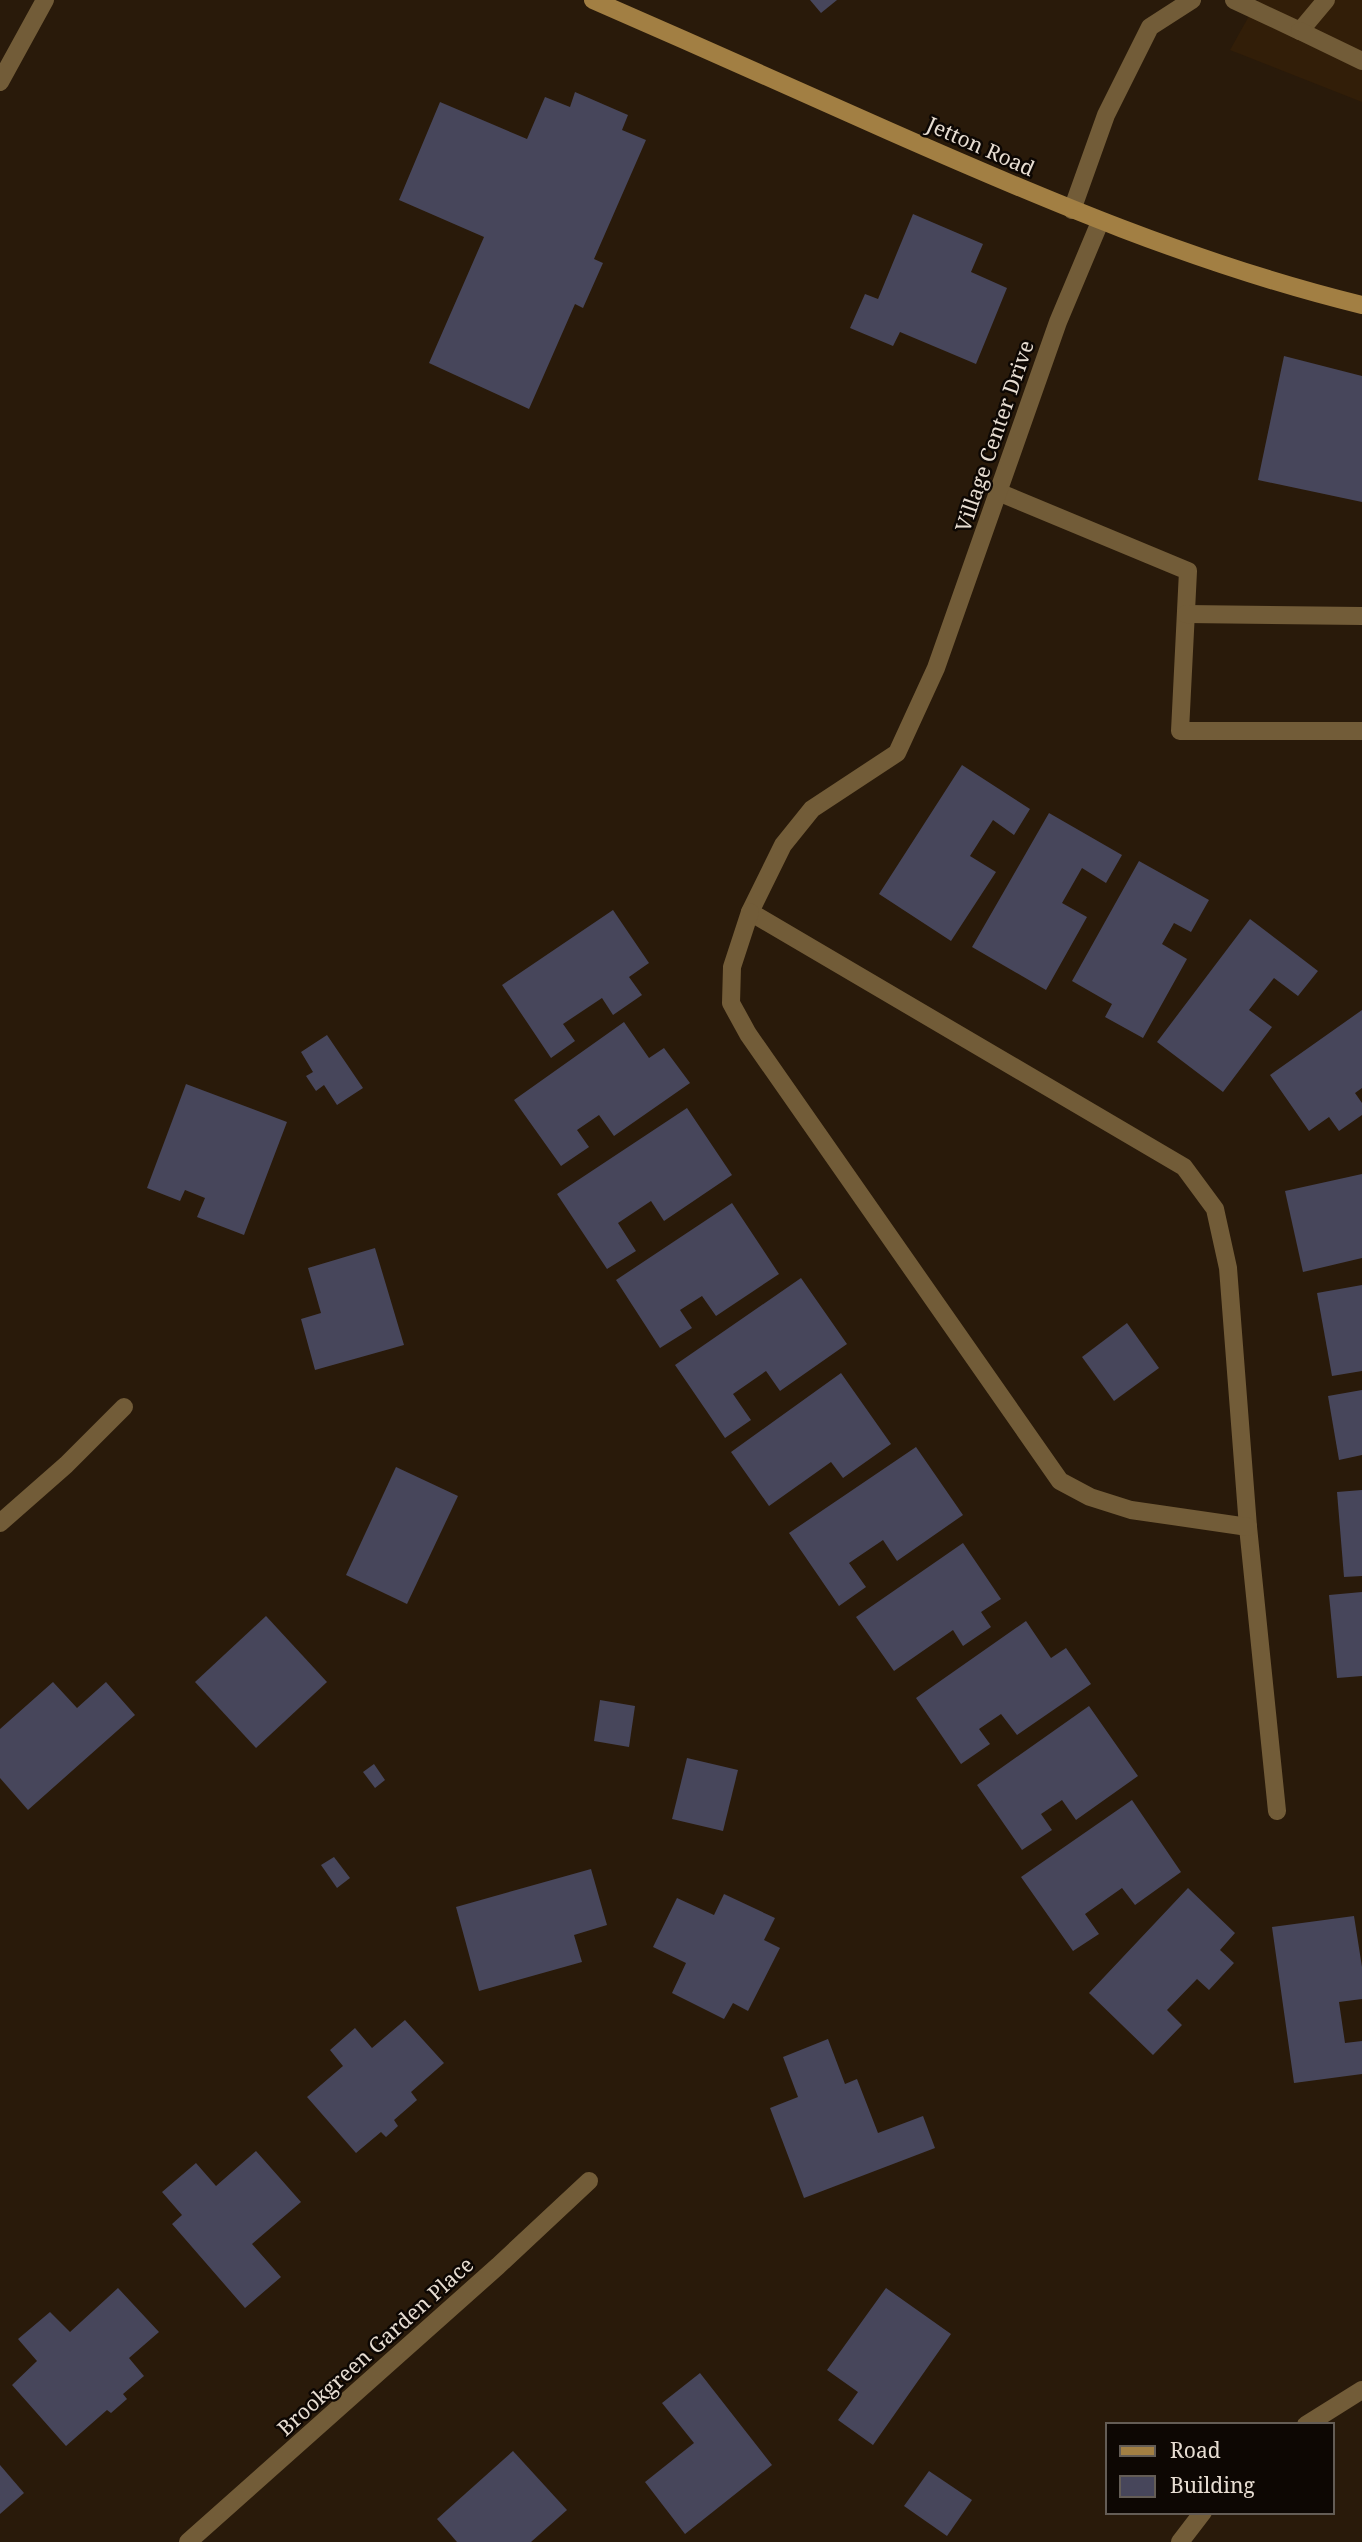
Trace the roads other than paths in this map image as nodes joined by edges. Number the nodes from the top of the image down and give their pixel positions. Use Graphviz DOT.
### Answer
graph roads {
  1 [pos="45,0"];
  2 [pos="593,0"];
  3 [pos="1192,0"];
  4 [pos="1234,0"];
  5 [pos="1326,0"];
  6 [pos="1300,31"];
  7 [pos="1362,61"];
  8 [pos="3,71"];
  9 [pos="1072,210"];
  10 [pos="1100,222"];
  11 [pos="1362,304"];
  12 [pos="998,492"];
  13 [pos="1186,614"];
  14 [pos="1362,616"];
  15 [pos="1362,731"];
  16 [pos="750,912"];
  17 [pos="124,1407"];
  18 [pos="0,1523"];
  19 [pos="1248,1527"];
  20 [pos="1277,1811"];
  21 [pos="589,2181"];
  22 [pos="1362,2390"];
  23 [pos="1309,2423"];
  24 [pos="1201,2514"];
  25 [pos="188,2542"];
  26 [pos="1180,2542"];
  1 -- 8 [label="street"];
  2 -- 9 [label="street, Jetton Road"];
  3 -- 9 [label="street"];
  4 -- 6 [label="street"];
  5 -- 6 [label="street"];
  6 -- 7 [label="street"];
  9 -- 10 [label="street, Jetton Road"];
  10 -- 11 [label="street, Jetton Road"];
  10 -- 12 [label="street, Village Center Drive"];
  12 -- 13 [label="street"];
  12 -- 16 [label="street, Village Center Drive"];
  13 -- 14 [label="street"];
  13 -- 15 [label="street"];
  16 -- 19 [label="street, Village Center Drive"];
  16 -- 19 [label="street"];
  17 -- 18 [label="street"];
  19 -- 20 [label="street"];
  21 -- 25 [label="street, Brookgreen Garden Place"];
  22 -- 23 [label="street"];
  24 -- 26 [label="street"];
}
